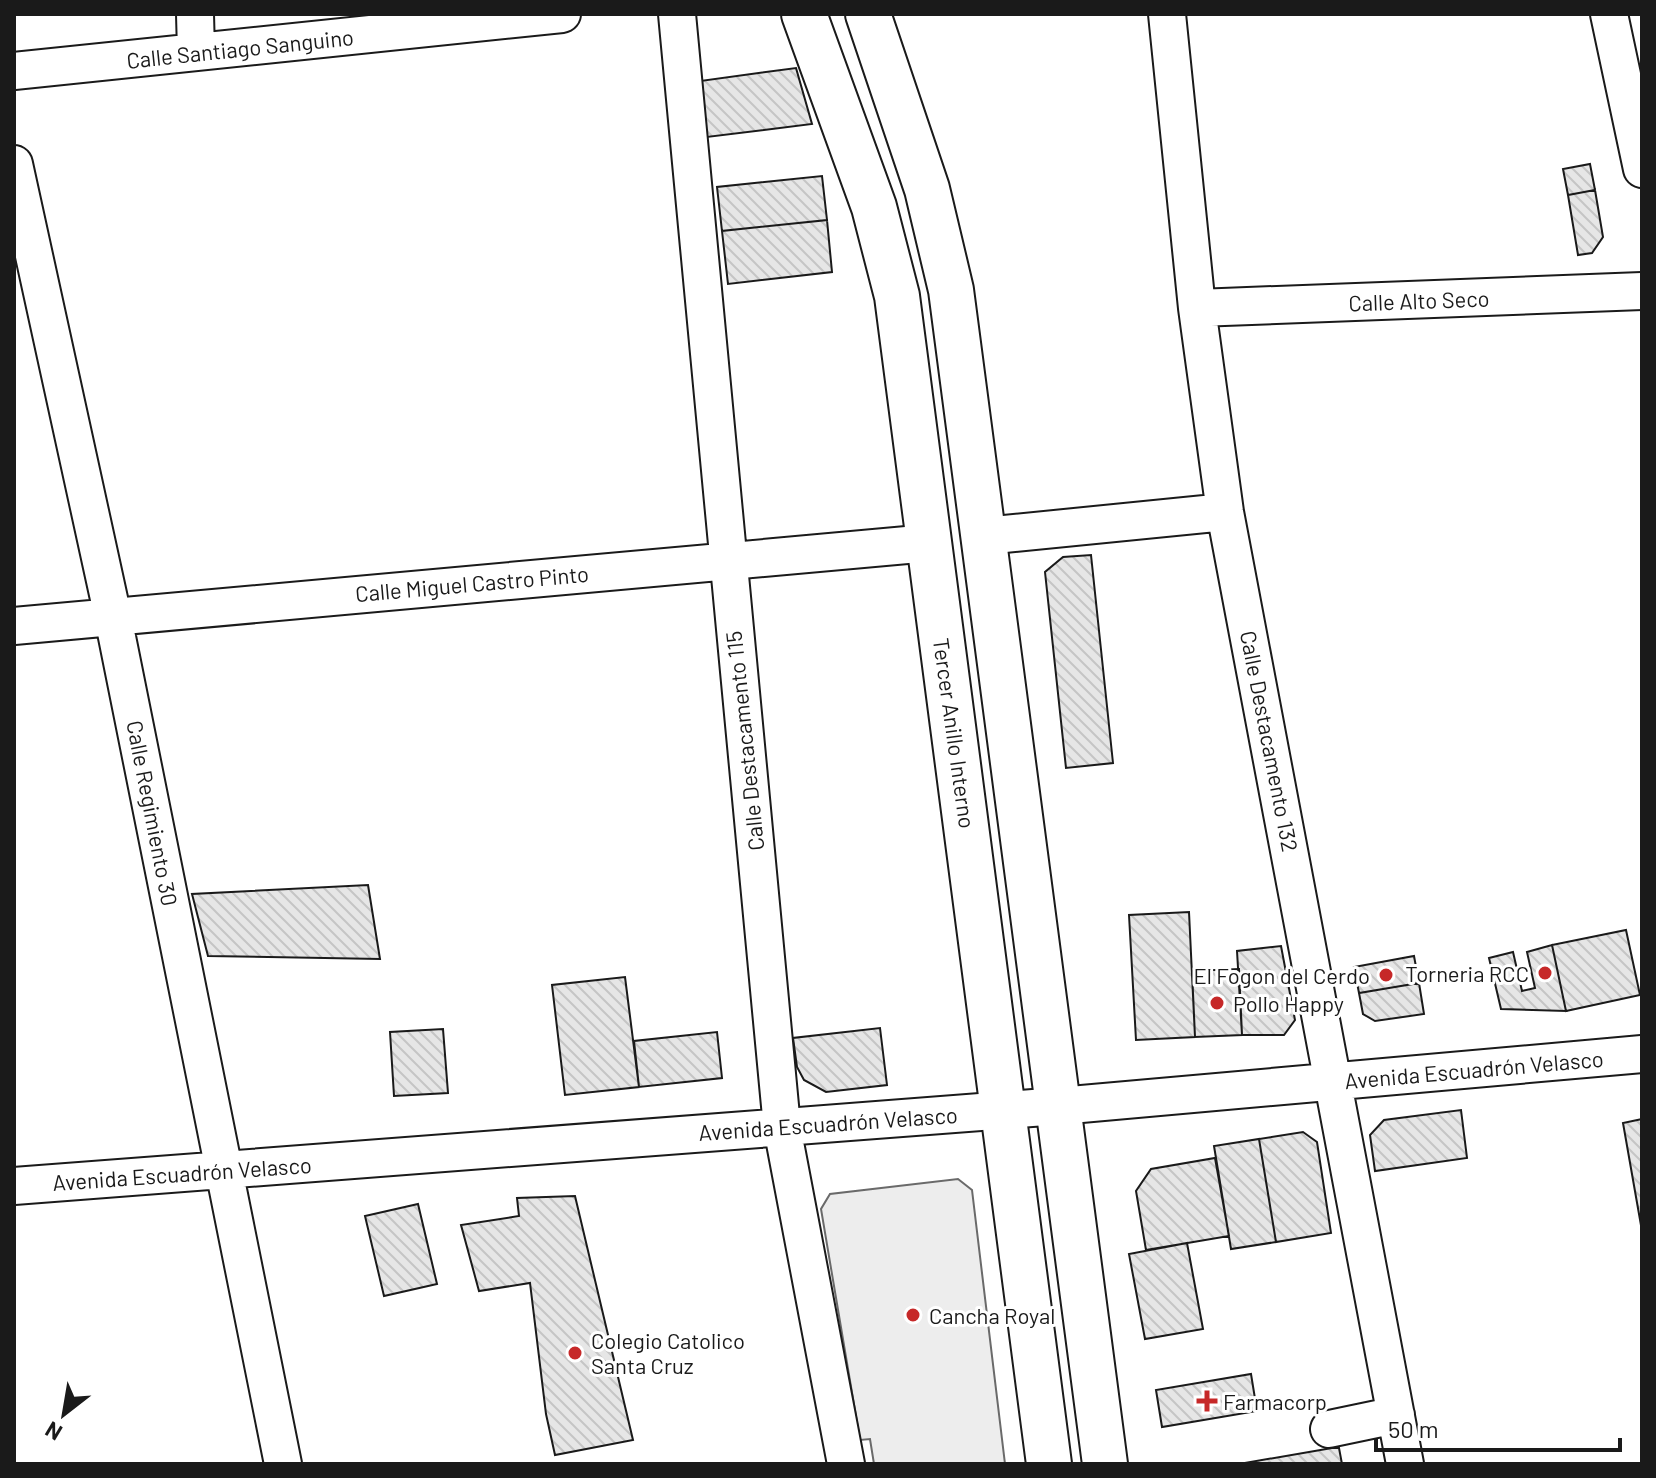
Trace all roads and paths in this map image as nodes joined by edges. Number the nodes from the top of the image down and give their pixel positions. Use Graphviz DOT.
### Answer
graph roads {
  1 [pos="195,14"];
  2 [pos="562,14"];
  3 [pos="677,14"];
  4 [pos="804,14"];
  5 [pos="1167,14"];
  6 [pos="1609,14"];
  7 [pos="868,20"];
  8 [pos="196,52"];
  9 [pos="14,71"];
  10 [pos="14,164"];
  11 [pos="1642,169"];
  12 [pos="1642,291"];
  13 [pos="1197,308"];
  14 [pos="1225,512"];
  15 [pos="984,536"];
  16 [pos="929,543"];
  17 [pos="726,559"];
  18 [pos="113,617"];
  19 [pos="14,626"];
  20 [pos="966,819"];
  21 [pos="1035,945"];
  22 [pos="1642,1054"];
  23 [pos="1335,1081"];
  24 [pos="1059,1106"];
  25 [pos="1003,1110"];
  26 [pos="782,1127"];
  27 [pos="225,1170"];
  28 [pos="14,1186"];
  29 [pos="1020,1266"];
  30 [pos="1095,1397"];
  31 [pos="1396,1415"];
  32 [pos="1329,1429"];
  33 [pos="283,1464"];
  34 [pos="846,1464"];
  35 [pos="1049,1464"];
  36 [pos="1105,1464"];
  37 [pos="1405,1464"];
  1 -- 8 [label="street"];
  2 -- 8 [label="street, Calle Santiago Sanguino"];
  3 -- 17 [label="street, Calle Destacamento 115"];
  4 -- 16 [label="main road, Tercer Anillo Interno"];
  5 -- 13 [label="street, Calle Destacamento 132"];
  6 -- 11 [label="street"];
  7 -- 15 [label="main road"];
  8 -- 9 [label="street, Calle Santiago Sanguino"];
  10 -- 18 [label="street, Calle Regimiento 30"];
  12 -- 13 [label="street, Calle Alto Seco"];
  13 -- 14 [label="street, Calle Destacamento 132"];
  14 -- 15 [label="street"];
  14 -- 23 [label="street, Calle Destacamento 132"];
  15 -- 21 [label="main road"];
  16 -- 17 [label="street, Calle Miguel Castro Pinto"];
  16 -- 20 [label="main road, Tercer Anillo Interno"];
  17 -- 18 [label="street, Calle Miguel Castro Pinto"];
  17 -- 26 [label="street, Calle Destacamento 115"];
  18 -- 19 [label="street, Calle Miguel Castro Pinto"];
  18 -- 27 [label="street, Calle Regimiento 30"];
  20 -- 21 [label="main road"];
  20 -- 25 [label="main road, Tercer Anillo Interno"];
  21 -- 24 [label="main road"];
  22 -- 23 [label="street, Avenida Escuadrón Velasco"];
  23 -- 24 [label="street, Avenida Escuadrón Velasco"];
  23 -- 31 [label="street, Calle Destacamento 132"];
  24 -- 25 [label="street, Avenida Escuadrón Velasco"];
  24 -- 30 [label="main road"];
  25 -- 26 [label="street, Avenida Escuadrón Velasco"];
  25 -- 29 [label="main road, Tercer Anillo Interno"];
  26 -- 27 [label="street, Avenida Escuadrón Velasco"];
  26 -- 34 [label="street, Calle Destacamento 115"];
  27 -- 28 [label="street, Avenida Escuadrón Velasco"];
  27 -- 33 [label="street, Calle Regimiento 30"];
  29 -- 30 [label="main road"];
  29 -- 35 [label="main road, Tercer Anillo Interno"];
  30 -- 36 [label="main road"];
  31 -- 32 [label="street"];
  31 -- 37 [label="street, Calle Destacamento 132"];
}
